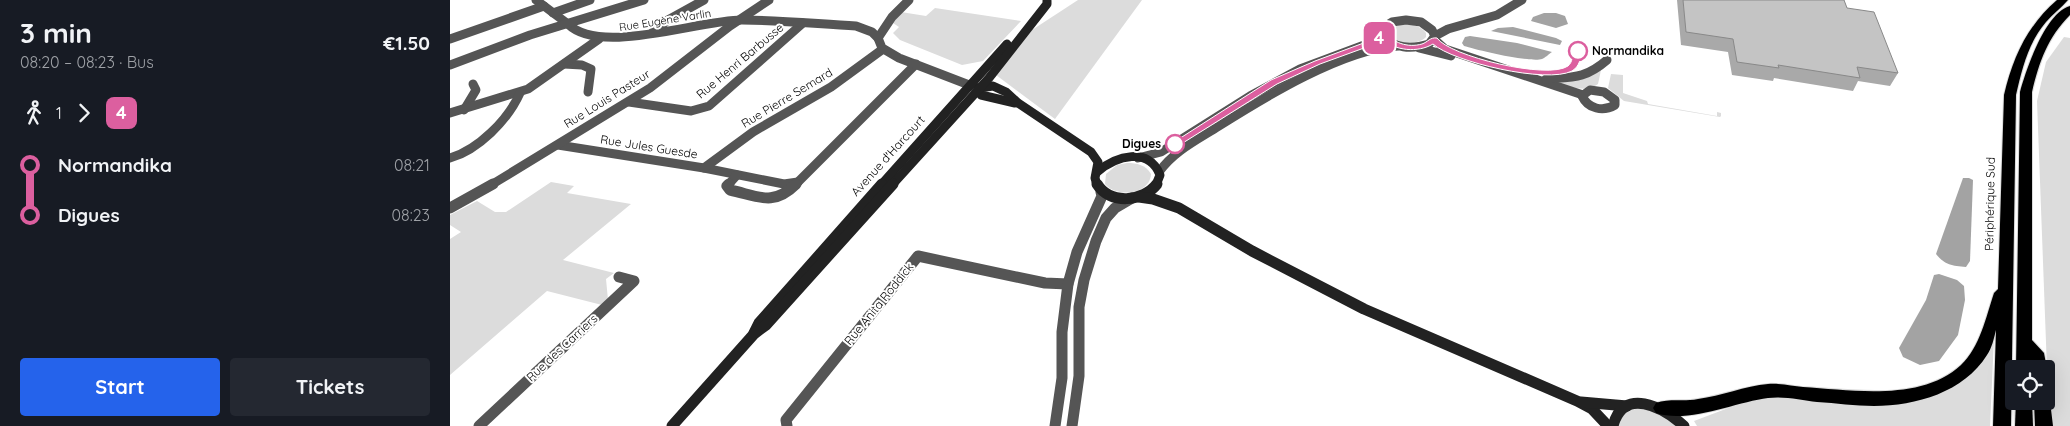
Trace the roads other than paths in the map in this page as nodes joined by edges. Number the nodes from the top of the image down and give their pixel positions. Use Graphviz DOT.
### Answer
graph roads {
  1 [pos="536,0"];
  2 [pos="590,0"];
  3 [pos="644,0"];
  4 [pos="704,0"];
  5 [pos="769,0"];
  6 [pos="909,0"];
  7 [pos="1048,0"];
  8 [pos="1522,0"];
  9 [pos="2063,0"];
  10 [pos="544,6"];
  11 [pos="2070,8"];
  12 [pos="553,13"];
  13 [pos="740,20"];
  14 [pos="803,23"];
  15 [pos="568,24"];
  16 [pos="1425,24"];
  17 [pos="1458,26"];
  18 [pos="652,33"];
  19 [pos="1382,33"];
  20 [pos="878,38"];
  21 [pos="1434,38"];
  22 [pos="450,39"];
  23 [pos="599,39"];
  24 [pos="1399,46"];
  25 [pos="1416,48"];
  26 [pos="883,49"];
  27 [pos="1607,60"];
  28 [pos="1486,63"];
  29 [pos="564,64"];
  30 [pos="916,64"];
  31 [pos="450,66"];
  32 [pos="1528,76"];
  33 [pos="473,84"];
  34 [pos="974,87"];
  35 [pos="588,92"];
  36 [pos="520,93"];
  37 [pos="1583,94"];
  38 [pos="629,102"];
  39 [pos="464,110"];
  40 [pos="450,113"];
  41 [pos="558,145"];
  42 [pos="1091,152"];
  43 [pos="450,158"];
  44 [pos="1138,158"];
  45 [pos="1118,159"];
  46 [pos="704,168"];
  47 [pos="1098,172"];
  48 [pos="737,175"];
  49 [pos="1159,176"];
  50 [pos="800,180"];
  51 [pos="1101,192"];
  52 [pos="1135,198"];
  53 [pos="1175,205"];
  54 [pos="450,208"];
  55 [pos="618,277"];
  56 [pos="1068,284"];
  57 [pos="2005,286"];
  58 [pos="754,334"];
  59 [pos="2024,342"];
  60 [pos="2024,360"];
  61 [pos="2038,360"];
  62 [pos="1577,401"];
  63 [pos="1627,406"];
  64 [pos="1662,408"];
  65 [pos="2024,410"];
  66 [pos="2043,410"];
  67 [pos="479,426"];
  68 [pos="672,426"];
  69 [pos="787,426"];
  70 [pos="1054,426"];
  71 [pos="1072,426"];
  72 [pos="1608,426"];
  73 [pos="1613,426"];
  74 [pos="1684,426"];
  75 [pos="2002,426"];
  76 [pos="2024,426"];
  77 [pos="2044,426"];
  1 -- 10 [label="street, Rue Eugène Varlin"];
  2 -- 12 [label="street"];
  3 -- 15 [label="street"];
  4 -- 18 [label="street"];
  5 -- 13 [label="street, Rue Louis Pasteur"];
  6 -- 20 [label="street"];
  7 -- 34 [label="main road, Avenue d'Harcourt"];
  8 -- 17 [label="street"];
  9 -- 57 [label="highway, Périphérique Sud"];
  10 -- 12 [label="street, Rue Eugène Varlin"];
  10 -- 22 [label="street"];
  11 -- 59 [label="highway"];
  12 -- 15 [label="street, Rue Eugène Varlin"];
  13 -- 14 [label="street, Rue Eugène Varlin"];
  13 -- 18 [label="street, Rue Eugène Varlin"];
  13 -- 38 [label="street, Rue Louis Pasteur"];
  14 -- 20 [label="street, Rue Eugène Varlin"];
  14 -- 38 [label="street, Rue Henri Barbusse"];
  15 -- 23 [label="street, Rue Eugène Varlin"];
  15 -- 31 [label="street"];
  16 -- 17 [label="street"];
  16 -- 19 [label="street"];
  16 -- 21 [label="street"];
  17 -- 21 [label="street"];
  18 -- 23 [label="street, Rue Eugène Varlin"];
  19 -- 24 [label="street"];
  19 -- 44 [label="street"];
  20 -- 26 [label="street"];
  21 -- 25 [label="street"];
  21 -- 28 [label="street"];
  23 -- 29 [label="street"];
  24 -- 25 [label="street"];
  24 -- 49 [label="street"];
  25 -- 28 [label="street"];
  26 -- 30 [label="street"];
  26 -- 46 [label="street, Rue Pierre Semard"];
  27 -- 32 [label="street"];
  28 -- 32 [label="street"];
  29 -- 35 [label="street"];
  29 -- 36 [label="street"];
  30 -- 34 [label="street"];
  30 -- 50 [label="street"];
  32 -- 37 [label="street"];
  33 -- 39 [label="street"];
  34 -- 42 [label="main road"];
  34 -- 58 [label="main road, Avenue d'Harcourt"];
  34 -- 58 [label="main road, Avenue d'Harcourt"];
  36 -- 39 [label="street"];
  36 -- 43 [label="street"];
  38 -- 41 [label="street, Rue Louis Pasteur"];
  39 -- 40 [label="street"];
  41 -- 46 [label="street, Rue Jules Guesde"];
  41 -- 54 [label="street, Rue Louis Pasteur"];
  42 -- 45 [label="main road"];
  42 -- 47 [label="main road"];
  44 -- 45 [label="main road"];
  44 -- 49 [label="main road"];
  45 -- 47 [label="main road"];
  46 -- 48 [label="street, Rue Jules Guesde"];
  47 -- 51 [label="main road"];
  48 -- 50 [label="street, Rue Jules Guesde"];
  48 -- 50 [label="street"];
  49 -- 52 [label="main road"];
  49 -- 53 [label="main road"];
  51 -- 52 [label="main road"];
  51 -- 56 [label="street"];
  52 -- 53 [label="main road"];
  52 -- 71 [label="street"];
  53 -- 62 [label="main road"];
  55 -- 67 [label="street, Rue des Carriers"];
  56 -- 69 [label="street, Rue Anita Roddick"];
  56 -- 70 [label="street"];
  57 -- 64 [label="highway"];
  57 -- 75 [label="highway, Périphérique Sud"];
  58 -- 68 [label="main road, Avenue d'Harcourt"];
  59 -- 60 [label="highway"];
  59 -- 61 [label="highway"];
  62 -- 63 [label="main road"];
  62 -- 72 [label="main road"];
  63 -- 64 [label="main road"];
  63 -- 73 [label="main road"];
  64 -- 74 [label="main road"];
  65 -- 76 [label="highway"];
  66 -- 77 [label="highway"];
}
